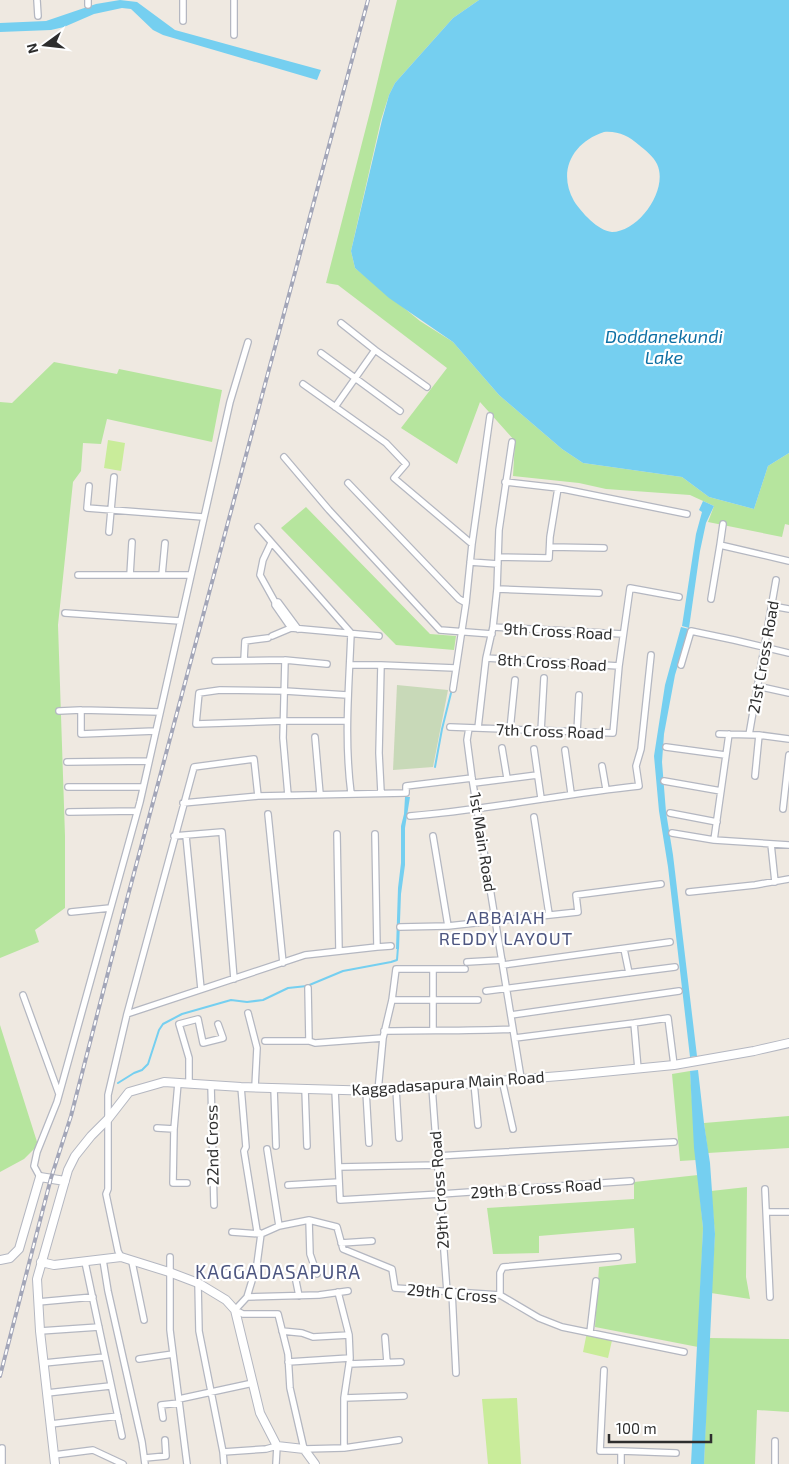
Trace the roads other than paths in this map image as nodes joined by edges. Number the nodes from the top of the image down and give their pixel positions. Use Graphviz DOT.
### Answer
graph roads {
  1 [pos="37,0"];
  2 [pos="183,0"];
  3 [pos="234,0"];
  4 [pos="38,16"];
  5 [pos="183,21"];
  6 [pos="234,35"];
  7 [pos="341,324"];
  8 [pos="248,342"];
  9 [pos="375,350"];
  10 [pos="321,353"];
  11 [pos="355,379"];
  12 [pos="303,384"];
  13 [pos="427,387"];
  14 [pos="335,407"];
  15 [pos="400,411"];
  16 [pos="490,416"];
  17 [pos="512,442"];
  18 [pos="284,457"];
  19 [pos="114,477"];
  20 [pos="506,482"];
  21 [pos="348,484"];
  22 [pos="88,486"];
  23 [pos="558,488"];
  24 [pos="111,510"];
  25 [pos="687,514"];
  26 [pos="203,518"];
  27 [pos="723,524"];
  28 [pos="258,528"];
  29 [pos="109,532"];
  30 [pos="132,542"];
  31 [pos="166,543"];
  32 [pos="271,543"];
  33 [pos="472,544"];
  34 [pos="720,545"];
  35 [pos="550,547"];
  36 [pos="604,548"];
  37 [pos="499,557"];
  38 [pos="789,561"];
  39 [pos="470,562"];
  40 [pos="498,564"];
  41 [pos="78,575"];
  42 [pos="130,575"];
  43 [pos="162,575"];
  44 [pos="190,575"];
  45 [pos="776,580"];
  46 [pos="497,589"];
  47 [pos="599,593"];
  48 [pos="679,597"];
  49 [pos="711,599"];
  50 [pos="466,603"];
  51 [pos="772,606"];
  52 [pos="789,609"];
  53 [pos="65,614"];
  54 [pos="180,621"];
  55 [pos="494,627"];
  56 [pos="295,629"];
  57 [pos="461,632"];
  58 [pos="351,633"];
  59 [pos="492,634"];
  60 [pos="623,634"];
  61 [pos="380,636"];
  62 [pos="765,648"];
  63 [pos="789,653"];
  64 [pos="651,655"];
  65 [pos="486,658"];
  66 [pos="244,660"];
  67 [pos="285,660"];
  68 [pos="215,661"];
  69 [pos="327,664"];
  70 [pos="350,665"];
  71 [pos="381,665"];
  72 [pos="681,665"];
  73 [pos="618,666"];
  74 [pos="455,668"];
  75 [pos="544,678"];
  76 [pos="515,680"];
  77 [pos="757,686"];
  78 [pos="453,689"];
  79 [pos="285,691"];
  80 [pos="789,693"];
  81 [pos="347,695"];
  82 [pos="579,695"];
  83 [pos="81,710"];
  84 [pos="59,711"];
  85 [pos="160,712"];
  86 [pos="284,721"];
  87 [pos="346,721"];
  88 [pos="450,727"];
  89 [pos="469,728"];
  90 [pos="478,728"];
  91 [pos="510,730"];
  92 [pos="155,731"];
  93 [pos="541,731"];
  94 [pos="577,732"];
  95 [pos="613,733"];
  96 [pos="622,733"];
  97 [pos="719,734"];
  98 [pos="728,734"];
  99 [pos="749,735"];
  100 [pos="759,735"];
  101 [pos="315,737"];
  102 [pos="789,739"];
  103 [pos="666,747"];
  104 [pos="502,748"];
  105 [pos="534,749"];
  106 [pos="565,750"];
  107 [pos="726,755"];
  108 [pos="789,755"];
  109 [pos="149,761"];
  110 [pos="68,762"];
  111 [pos="602,766"];
  112 [pos="537,775"];
  113 [pos="755,776"];
  114 [pos="507,778"];
  115 [pos="473,780"];
  116 [pos="664,781"];
  117 [pos="68,787"];
  118 [pos="143,787"];
  119 [pos="606,789"];
  120 [pos="721,791"];
  121 [pos="381,792"];
  122 [pos="351,793"];
  123 [pos="571,793"];
  124 [pos="320,794"];
  125 [pos="288,795"];
  126 [pos="258,796"];
  127 [pos="541,798"];
  128 [pos="183,802"];
  129 [pos="478,808"];
  130 [pos="783,809"];
  131 [pos="137,811"];
  132 [pos="70,812"];
  133 [pos="670,813"];
  134 [pos="268,814"];
  135 [pos="410,816"];
  136 [pos="534,817"];
  137 [pos="717,822"];
  138 [pos="672,832"];
  139 [pos="337,834"];
  140 [pos="374,834"];
  141 [pos="174,836"];
  142 [pos="186,836"];
  143 [pos="433,836"];
  144 [pos="714,840"];
  145 [pos="772,844"];
  146 [pos="789,846"];
  147 [pos="789,879"];
  148 [pos="775,882"];
  149 [pos="662,884"];
  150 [pos="689,892"];
  151 [pos="110,908"];
  152 [pos="71,912"];
  153 [pos="548,914"];
  154 [pos="495,920"];
  155 [pos="448,926"];
  156 [pos="400,927"];
  157 [pos="670,942"];
  158 [pos="391,946"];
  159 [pos="377,947"];
  160 [pos="624,949"];
  161 [pos="339,951"];
  162 [pos="283,962"];
  163 [pos="467,962"];
  164 [pos="502,963"];
  165 [pos="675,967"];
  166 [pos="434,969"];
  167 [pos="465,969"];
  168 [pos="628,973"];
  169 [pos="234,979"];
  170 [pos="308,988"];
  171 [pos="201,989"];
  172 [pos="507,990"];
  173 [pos="486,991"];
  174 [pos="678,991"];
  175 [pos="23,995"];
  176 [pos="392,1000"];
  177 [pos="433,1000"];
  178 [pos="478,1000"];
  179 [pos="127,1014"];
  180 [pos="248,1014"];
  181 [pos="511,1015"];
  182 [pos="634,1023"];
  183 [pos="218,1024"];
  184 [pos="433,1030"];
  185 [pos="513,1030"];
  186 [pos="384,1031"];
  187 [pos="382,1038"];
  188 [pos="515,1038"];
  189 [pos="309,1040"];
  190 [pos="265,1041"];
  191 [pos="789,1043"];
  192 [pos="674,1065"];
  193 [pos="638,1069"];
  194 [pos="521,1078"];
  195 [pos="502,1080"];
  196 [pos="474,1082"];
  197 [pos="178,1083"];
  198 [pos="189,1083"];
  199 [pos="211,1085"];
  200 [pos="241,1087"];
  201 [pos="255,1087"];
  202 [pos="432,1087"];
  203 [pos="274,1088"];
  204 [pos="305,1089"];
  205 [pos="335,1090"];
  206 [pos="396,1090"];
  207 [pos="366,1091"];
  208 [pos="378,1091"];
  209 [pos="59,1095"];
  210 [pos="108,1119"];
  211 [pos="478,1125"];
  212 [pos="157,1128"];
  213 [pos="174,1129"];
  214 [pos="513,1129"];
  215 [pos="399,1138"];
  216 [pos="674,1142"];
  217 [pos="368,1143"];
  218 [pos="276,1146"];
  219 [pos="307,1146"];
  220 [pos="267,1149"];
  221 [pos="437,1156"];
  222 [pos="438,1165"];
  223 [pos="338,1168"];
  224 [pos="40,1177"];
  225 [pos="65,1181"];
  226 [pos="631,1181"];
  227 [pos="339,1182"];
  228 [pos="187,1183"];
  229 [pos="288,1185"];
  230 [pos="765,1189"];
  231 [pos="440,1194"];
  232 [pos="214,1206"];
  233 [pos="766,1212"];
  234 [pos="789,1212"];
  235 [pos="309,1220"];
  236 [pos="278,1226"];
  237 [pos="232,1232"];
  238 [pos="261,1234"];
  239 [pos="372,1242"];
  240 [pos="341,1243"];
  241 [pos="121,1257"];
  242 [pos="170,1257"];
  243 [pos="618,1257"];
  244 [pos="0,1260"];
  245 [pos="103,1260"];
  246 [pos="41,1262"];
  247 [pos="86,1262"];
  248 [pos="132,1262"];
  249 [pos="169,1272"];
  250 [pos="225,1272"];
  251 [pos="254,1274"];
  252 [pos="317,1274"];
  253 [pos="295,1276"];
  254 [pos="596,1281"];
  255 [pos="198,1284"];
  256 [pos="348,1291"];
  257 [pos="338,1292"];
  258 [pos="449,1292"];
  259 [pos="500,1295"];
  260 [pos="299,1296"];
  261 [pos="770,1296"];
  262 [pos="247,1297"];
  263 [pos="92,1298"];
  264 [pos="38,1302"];
  265 [pos="235,1310"];
  266 [pos="144,1320"];
  267 [pos="99,1327"];
  268 [pos="40,1331"];
  269 [pos="282,1331"];
  270 [pos="590,1332"];
  271 [pos="349,1335"];
  272 [pos="385,1337"];
  273 [pos="684,1352"];
  274 [pos="172,1354"];
  275 [pos="104,1357"];
  276 [pos="139,1359"];
  277 [pos="349,1361"];
  278 [pos="288,1362"];
  279 [pos="387,1362"];
  280 [pos="400,1362"];
  281 [pos="44,1363"];
  282 [pos="604,1370"];
  283 [pos="456,1373"];
  284 [pos="253,1383"];
  285 [pos="110,1386"];
  286 [pos="212,1391"];
  287 [pos="47,1393"];
  288 [pos="404,1396"];
  289 [pos="344,1398"];
  290 [pos="179,1401"];
  291 [pos="118,1416"];
  292 [pos="163,1418"];
  293 [pos="51,1424"];
  294 [pos="122,1436"];
  295 [pos="165,1440"];
  296 [pos="399,1440"];
  297 [pos="775,1441"];
  298 [pos="276,1446"];
  299 [pos="2,1448"];
  300 [pos="344,1448"];
  301 [pos="304,1449"];
  302 [pos="622,1451"];
  303 [pos="223,1452"];
  304 [pos="676,1453"];
  305 [pos="54,1455"];
  306 [pos="145,1461"];
  307 [pos="2,1464"];
  308 [pos="55,1464"];
  309 [pos="123,1464"];
  310 [pos="187,1464"];
  311 [pos="224,1464"];
  312 [pos="276,1464"];
  313 [pos="315,1464"];
  314 [pos="621,1464"];
  315 [pos="775,1464"];
  1 -- 4 [label="street"];
  2 -- 5 [label="street"];
  3 -- 6 [label="street"];
  7 -- 9 [label="street"];
  8 -- 26 [label="street"];
  9 -- 11 [label="street"];
  9 -- 13 [label="street"];
  10 -- 11 [label="street"];
  11 -- 14 [label="street"];
  11 -- 15 [label="street"];
  12 -- 14 [label="street"];
  14 -- 33 [label="street"];
  16 -- 33 [label="street"];
  17 -- 20 [label="street"];
  18 -- 57 [label="street"];
  19 -- 24 [label="street"];
  20 -- 23 [label="street"];
  20 -- 37 [label="street"];
  21 -- 50 [label="street"];
  22 -- 24 [label="street"];
  23 -- 25 [label="street"];
  23 -- 35 [label="street"];
  24 -- 26 [label="street"];
  24 -- 29 [label="street"];
  26 -- 44 [label="street"];
  27 -- 34 [label="street"];
  28 -- 32 [label="street"];
  30 -- 42 [label="street"];
  31 -- 43 [label="street"];
  32 -- 56 [label="street"];
  32 -- 58 [label="street"];
  33 -- 39 [label="street"];
  34 -- 38 [label="street"];
  34 -- 49 [label="street"];
  35 -- 36 [label="street"];
  35 -- 37 [label="street"];
  37 -- 40 [label="street"];
  39 -- 40 [label="street"];
  39 -- 50 [label="street"];
  40 -- 46 [label="street"];
  41 -- 42 [label="street"];
  42 -- 43 [label="street"];
  43 -- 44 [label="street"];
  44 -- 54 [label="street"];
  45 -- 51 [label="street, 21st Cross Road"];
  46 -- 47 [label="street"];
  46 -- 55 [label="street"];
  48 -- 60 [label="street, 7th Cross Road"];
  50 -- 57 [label="street"];
  51 -- 52 [label="street"];
  51 -- 62 [label="street, 21st Cross Road"];
  53 -- 54 [label="street"];
  54 -- 85 [label="street"];
  55 -- 59 [label="street"];
  55 -- 60 [label="street, 9th Cross Road"];
  56 -- 58 [label="street"];
  56 -- 66 [label="street"];
  57 -- 59 [label="street"];
  57 -- 74 [label="street"];
  58 -- 61 [label="street"];
  58 -- 70 [label="street"];
  59 -- 65 [label="street"];
  60 -- 73 [label="street, 7th Cross Road"];
  62 -- 63 [label="street"];
  62 -- 72 [label="street"];
  62 -- 77 [label="street, 21st Cross Road"];
  64 -- 119 [label="street"];
  65 -- 73 [label="street, 8th Cross Road"];
  65 -- 90 [label="street"];
  66 -- 67 [label="street"];
  66 -- 68 [label="street"];
  67 -- 69 [label="street"];
  67 -- 79 [label="street"];
  70 -- 71 [label="street"];
  70 -- 81 [label="street"];
  71 -- 74 [label="street"];
  71 -- 121 [label="street"];
  73 -- 95 [label="street, 7th Cross Road"];
  74 -- 78 [label="street"];
  75 -- 93 [label="street"];
  76 -- 91 [label="street"];
  77 -- 80 [label="street"];
  77 -- 99 [label="street, 21st Cross Road"];
  79 -- 81 [label="street"];
  79 -- 86 [label="street"];
  79 -- 86 [label="street"];
  81 -- 87 [label="street"];
  82 -- 94 [label="street"];
  83 -- 84 [label="street"];
  83 -- 85 [label="street"];
  83 -- 92 [label="street"];
  85 -- 92 [label="street"];
  86 -- 87 [label="street"];
  86 -- 125 [label="street"];
  87 -- 122 [label="street"];
  88 -- 89 [label="street, 7th Cross Road"];
  89 -- 90 [label="street, 7th Cross Road"];
  89 -- 115 [label="street, 1st Main Road"];
  90 -- 91 [label="street, 7th Cross Road"];
  91 -- 93 [label="street, 7th Cross Road"];
  92 -- 109 [label="street"];
  93 -- 94 [label="street, 7th Cross Road"];
  94 -- 95 [label="street, 7th Cross Road"];
  95 -- 96 [label="street"];
  97 -- 98 [label="street"];
  98 -- 99 [label="street"];
  98 -- 107 [label="street"];
  99 -- 100 [label="street"];
  100 -- 102 [label="street"];
  100 -- 113 [label="street"];
  101 -- 124 [label="street"];
  103 -- 107 [label="street"];
  104 -- 114 [label="street"];
  105 -- 112 [label="street"];
  106 -- 123 [label="street"];
  107 -- 120 [label="street"];
  108 -- 130 [label="street"];
  109 -- 110 [label="street"];
  109 -- 118 [label="street"];
  111 -- 119 [label="street"];
  112 -- 114 [label="street"];
  112 -- 127 [label="street"];
  114 -- 115 [label="street"];
  115 -- 121 [label="street"];
  115 -- 129 [label="street, 1st Main Road"];
  116 -- 120 [label="street"];
  117 -- 118 [label="street"];
  118 -- 131 [label="street"];
  119 -- 123 [label="street"];
  120 -- 137 [label="street"];
  121 -- 122 [label="street"];
  122 -- 124 [label="street"];
  123 -- 127 [label="street"];
  124 -- 125 [label="street"];
  125 -- 126 [label="street"];
  126 -- 128 [label="street"];
  126 -- 128 [label="street"];
  127 -- 129 [label="street"];
  128 -- 141 [label="street"];
  129 -- 135 [label="street"];
  129 -- 154 [label="street, 1st Main Road"];
  131 -- 132 [label="street"];
  131 -- 151 [label="street"];
  133 -- 137 [label="street"];
  134 -- 162 [label="street"];
  136 -- 153 [label="street"];
  137 -- 144 [label="street"];
  138 -- 144 [label="street"];
  139 -- 161 [label="street"];
  140 -- 159 [label="street"];
  141 -- 142 [label="street"];
  141 -- 179 [label="street"];
  142 -- 169 [label="street"];
  142 -- 171 [label="street"];
  143 -- 155 [label="street"];
  144 -- 145 [label="street"];
  145 -- 146 [label="street"];
  145 -- 148 [label="street"];
  147 -- 148 [label="street"];
  148 -- 150 [label="street"];
  149 -- 153 [label="street"];
  151 -- 152 [label="street"];
  151 -- 209 [label="street"];
  153 -- 154 [label="street"];
  154 -- 155 [label="street"];
  154 -- 164 [label="street, 1st Main Road"];
  155 -- 156 [label="street"];
  157 -- 160 [label="street"];
  158 -- 159 [label="street"];
  159 -- 161 [label="street"];
  160 -- 164 [label="street"];
  160 -- 168 [label="street"];
  161 -- 162 [label="street"];
  162 -- 169 [label="street"];
  163 -- 164 [label="street"];
  164 -- 172 [label="street, 1st Main Road"];
  165 -- 168 [label="street"];
  166 -- 167 [label="street"];
  166 -- 176 [label="street"];
  166 -- 177 [label="street"];
  168 -- 172 [label="street"];
  169 -- 171 [label="street"];
  170 -- 189 [label="street"];
  171 -- 179 [label="street"];
  172 -- 173 [label="street"];
  172 -- 181 [label="street, 1st Main Road"];
  174 -- 181 [label="street"];
  175 -- 209 [label="street"];
  176 -- 177 [label="street"];
  176 -- 186 [label="street"];
  177 -- 178 [label="street"];
  177 -- 184 [label="street"];
  179 -- 210 [label="street"];
  180 -- 201 [label="street"];
  181 -- 185 [label="street, 1st Main Road"];
  182 -- 188 [label="street"];
  182 -- 192 [label="street"];
  182 -- 193 [label="street"];
  183 -- 198 [label="street"];
  184 -- 185 [label="street"];
  184 -- 186 [label="street"];
  185 -- 188 [label="street, 1st Main Road"];
  186 -- 187 [label="street"];
  187 -- 189 [label="street"];
  187 -- 208 [label="street"];
  188 -- 194 [label="street, 1st Main Road"];
  189 -- 190 [label="street"];
  191 -- 192 [label="main road, Kaggadasapura Main Road"];
  192 -- 193 [label="main road, Kaggadasapura Main Road"];
  193 -- 194 [label="main road, Kaggadasapura Main Road"];
  194 -- 195 [label="main road, Kaggadasapura Main Road"];
  195 -- 196 [label="main road, Kaggadasapura Main Road"];
  195 -- 214 [label="street"];
  196 -- 202 [label="main road, Kaggadasapura Main Road"];
  196 -- 211 [label="street"];
  197 -- 198 [label="main road, Kaggadasapura Main Road"];
  197 -- 210 [label="main road, Kaggadasapura Main Road"];
  197 -- 213 [label="street"];
  198 -- 199 [label="main road, Kaggadasapura Main Road"];
  199 -- 200 [label="main road, Kaggadasapura Main Road"];
  199 -- 232 [label="street, 22nd Cross"];
  200 -- 201 [label="main road, Kaggadasapura Main Road"];
  200 -- 238 [label="street"];
  201 -- 203 [label="main road, Kaggadasapura Main Road"];
  202 -- 206 [label="main road, Kaggadasapura Main Road"];
  202 -- 221 [label="street, 29th Cross Road"];
  203 -- 204 [label="main road, Kaggadasapura Main Road"];
  203 -- 218 [label="street"];
  204 -- 205 [label="main road, Kaggadasapura Main Road"];
  204 -- 219 [label="street"];
  205 -- 207 [label="main road, Kaggadasapura Main Road"];
  205 -- 223 [label="street"];
  206 -- 208 [label="main road, Kaggadasapura Main Road"];
  206 -- 215 [label="street"];
  207 -- 208 [label="main road, Kaggadasapura Main Road"];
  207 -- 217 [label="street"];
  209 -- 224 [label="street"];
  210 -- 225 [label="main road, Kaggadasapura Main Road"];
  210 -- 241 [label="street"];
  212 -- 213 [label="street"];
  213 -- 228 [label="street"];
  216 -- 221 [label="street"];
  220 -- 236 [label="street"];
  221 -- 222 [label="street, 29th Cross Road"];
  222 -- 223 [label="street"];
  222 -- 231 [label="street, 29th Cross Road"];
  223 -- 227 [label="street"];
  224 -- 225 [label="main road"];
  224 -- 244 [label="main road"];
  225 -- 246 [label="main road, Kaggadasapura Main Road"];
  226 -- 231 [label="street, 29th B Cross Road"];
  227 -- 229 [label="street"];
  227 -- 231 [label="street, 29th B Cross Road"];
  230 -- 233 [label="street"];
  231 -- 258 [label="street, 29th Cross Road"];
  233 -- 234 [label="street"];
  233 -- 261 [label="street"];
  235 -- 236 [label="street"];
  235 -- 240 [label="street"];
  235 -- 252 [label="street"];
  236 -- 238 [label="street"];
  237 -- 238 [label="street"];
  238 -- 251 [label="street"];
  239 -- 240 [label="street"];
  240 -- 258 [label="street, 29th C Cross"];
  241 -- 245 [label="main road"];
  241 -- 248 [label="main road"];
  242 -- 249 [label="street"];
  243 -- 259 [label="street"];
  245 -- 247 [label="main road"];
  245 -- 306 [label="street"];
  246 -- 247 [label="main road"];
  246 -- 264 [label="main road"];
  247 -- 263 [label="street"];
  248 -- 249 [label="main road"];
  248 -- 266 [label="street"];
  249 -- 255 [label="main road"];
  249 -- 274 [label="street"];
  250 -- 251 [label="street"];
  251 -- 262 [label="street"];
  253 -- 260 [label="street"];
  254 -- 270 [label="street"];
  255 -- 265 [label="main road"];
  255 -- 286 [label="street"];
  256 -- 257 [label="street"];
  257 -- 260 [label="street"];
  257 -- 271 [label="street"];
  258 -- 259 [label="street, 29th C Cross"];
  258 -- 283 [label="street, 29th Cross Road"];
  259 -- 270 [label="street, 29th C Cross"];
  260 -- 262 [label="street"];
  262 -- 265 [label="street"];
  263 -- 264 [label="street"];
  263 -- 267 [label="street"];
  264 -- 268 [label="main road"];
  265 -- 269 [label="street"];
  265 -- 284 [label="main road"];
  267 -- 268 [label="street"];
  267 -- 275 [label="street"];
  268 -- 281 [label="main road"];
  269 -- 271 [label="street"];
  269 -- 278 [label="street"];
  270 -- 273 [label="street, 29th C Cross"];
  271 -- 277 [label="street"];
  272 -- 279 [label="street"];
  274 -- 276 [label="street"];
  274 -- 290 [label="street"];
  275 -- 281 [label="street"];
  275 -- 285 [label="street"];
  277 -- 278 [label="street"];
  277 -- 279 [label="street"];
  277 -- 289 [label="street"];
  278 -- 301 [label="street"];
  279 -- 280 [label="street"];
  281 -- 287 [label="main road"];
  282 -- 302 [label="street"];
  284 -- 286 [label="street"];
  284 -- 298 [label="main road"];
  285 -- 287 [label="street"];
  285 -- 291 [label="street"];
  286 -- 290 [label="street"];
  286 -- 303 [label="street"];
  287 -- 293 [label="main road"];
  288 -- 289 [label="street"];
  289 -- 300 [label="street"];
  290 -- 292 [label="street"];
  290 -- 310 [label="street"];
  291 -- 293 [label="street"];
  291 -- 294 [label="street"];
  293 -- 305 [label="main road"];
  295 -- 306 [label="street"];
  296 -- 300 [label="street"];
  297 -- 315 [label="street"];
  298 -- 301 [label="main road"];
  298 -- 303 [label="street"];
  298 -- 312 [label="street"];
  299 -- 307 [label="street"];
  300 -- 301 [label="street"];
  301 -- 313 [label="main road"];
  302 -- 304 [label="street"];
  302 -- 314 [label="street"];
  303 -- 311 [label="street"];
  305 -- 308 [label="main road"];
  305 -- 309 [label="street"];
}
